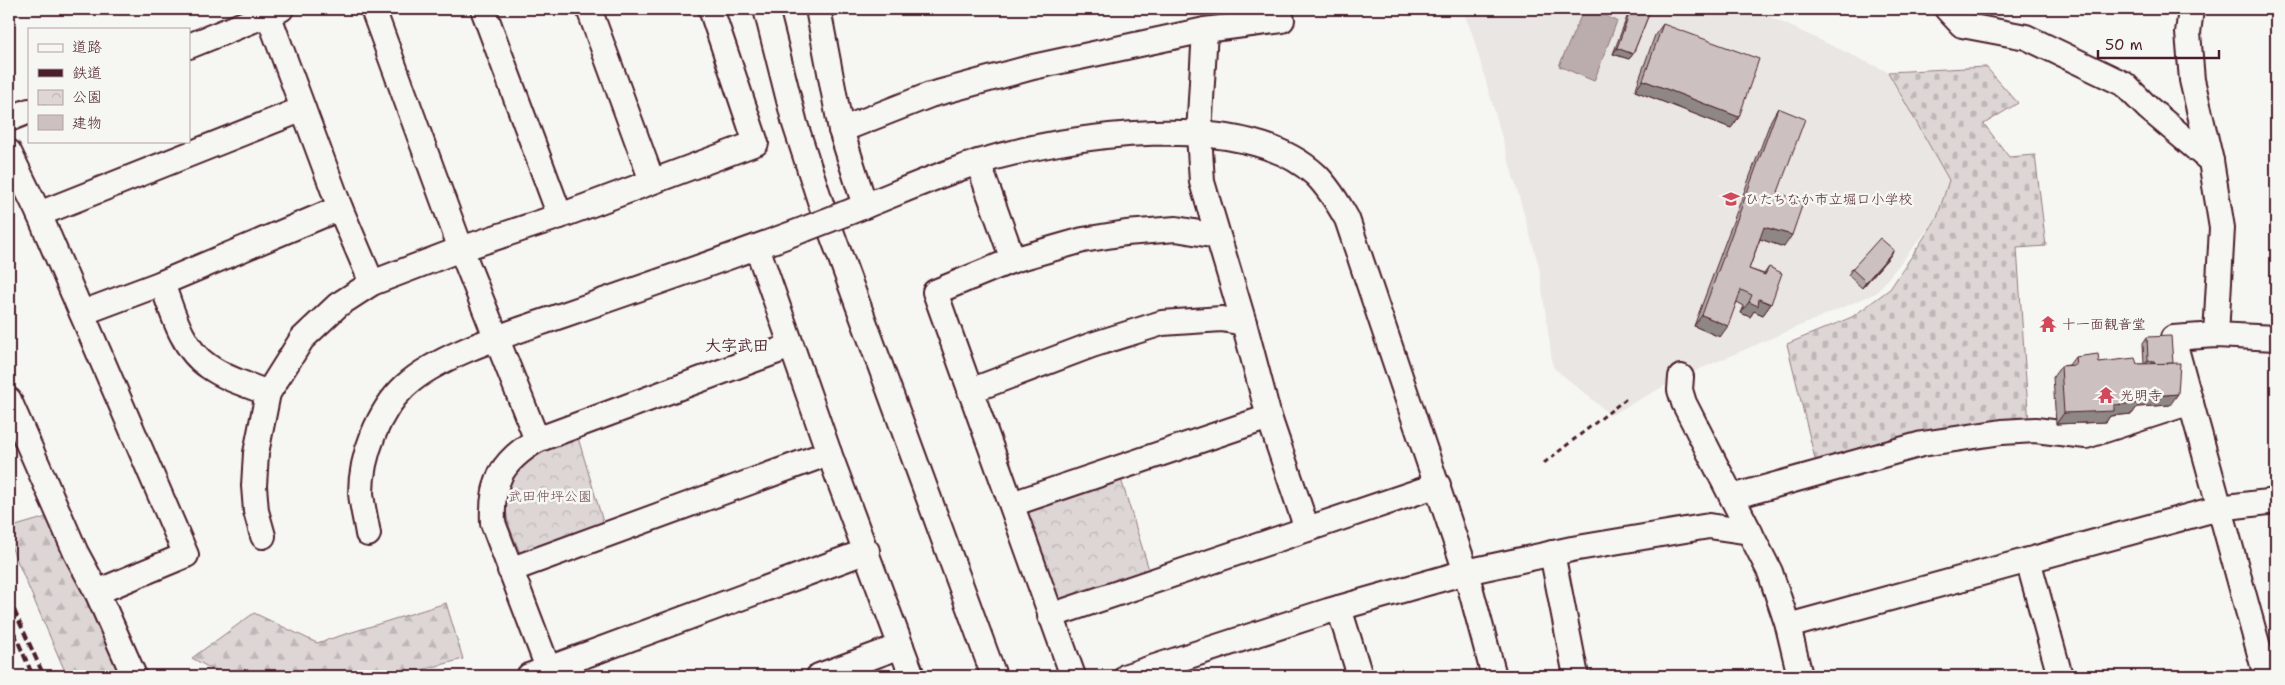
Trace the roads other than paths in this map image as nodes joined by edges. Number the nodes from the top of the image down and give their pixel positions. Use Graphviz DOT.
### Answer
graph roads {
  1 [pos="373,9"];
  2 [pos="483,9"];
  3 [pos="589,9"];
  4 [pos="711,9"];
  5 [pos="766,9"];
  6 [pos="818,9"];
  7 [pos="1276,9"];
  8 [pos="1947,9"];
  9 [pos="2191,9"];
  10 [pos="274,11"];
  11 [pos="1205,30"];
  12 [pos="190,46"];
  13 [pos="303,109"];
  14 [pos="28,111"];
  15 [pos="9,119"];
  16 [pos="841,130"];
  17 [pos="1199,134"];
  18 [pos="9,152"];
  19 [pos="2211,161"];
  20 [pos="978,162"];
  21 [pos="652,181"];
  22 [pos="340,208"];
  23 [pos="855,210"];
  24 [pos="39,214"];
  25 [pos="560,216"];
  26 [pos="1217,236"];
  27 [pos="757,247"];
  28 [pos="462,249"];
  29 [pos="1013,260"];
  30 [pos="162,283"];
  31 [pos="372,284"];
  32 [pos="82,313"];
  33 [pos="1244,323"];
  34 [pos="2216,335"];
  35 [pos="2276,338"];
  36 [pos="496,339"];
  37 [pos="791,346"];
  38 [pos="1682,377"];
  39 [pos="970,391"];
  40 [pos="268,393"];
  41 [pos="9,400"];
  42 [pos="2191,402"];
  43 [pos="1269,417"];
  44 [pos="536,440"];
  45 [pos="829,453"];
  46 [pos="1438,485"];
  47 [pos="1732,497"];
  48 [pos="2276,501"];
  49 [pos="1012,504"];
  50 [pos="2219,508"];
  51 [pos="1307,529"];
  52 [pos="1750,532"];
  53 [pos="368,534"];
  54 [pos="263,536"];
  55 [pos="867,551"];
  56 [pos="1552,553"];
  57 [pos="2028,560"];
  58 [pos="510,570"];
  59 [pos="1466,572"];
  60 [pos="97,592"];
  61 [pos="1338,608"];
  62 [pos="1050,616"];
  63 [pos="1788,626"];
  64 [pos="901,646"];
  65 [pos="543,674"];
  66 [pos="134,676"];
  67 [pos="819,676"];
  68 [pos="912,676"];
  69 [pos="994,676"];
  70 [pos="1073,676"];
  71 [pos="1127,676"];
  72 [pos="1360,676"];
  73 [pos="1494,676"];
  74 [pos="1576,676"];
  75 [pos="1800,676"];
  76 [pos="2060,676"];
  77 [pos="2266,676"];
  1 -- 28 [label="street"];
  2 -- 25 [label="street"];
  3 -- 21 [label="street"];
  4 -- 21 [label="street"];
  5 -- 69 [label="street"];
  6 -- 16 [label="street"];
  7 -- 11 [label="street"];
  8 -- 19 [label="street"];
  9 -- 19 [label="street"];
  10 -- 12 [label="street"];
  10 -- 13 [label="street"];
  11 -- 16 [label="street"];
  11 -- 17 [label="street"];
  13 -- 22 [label="street"];
  13 -- 24 [label="street"];
  14 -- 15 [label="street"];
  16 -- 23 [label="street"];
  17 -- 20 [label="street"];
  17 -- 26 [label="street"];
  17 -- 46 [label="street"];
  18 -- 24 [label="street"];
  19 -- 34 [label="street"];
  20 -- 23 [label="street"];
  20 -- 29 [label="street"];
  21 -- 25 [label="street"];
  22 -- 30 [label="street"];
  22 -- 31 [label="street"];
  23 -- 27 [label="street, bridge"];
  24 -- 32 [label="street"];
  25 -- 28 [label="street"];
  26 -- 29 [label="street"];
  26 -- 33 [label="street"];
  27 -- 36 [label="street"];
  27 -- 37 [label="street"];
  28 -- 31 [label="street"];
  28 -- 36 [label="street"];
  29 -- 39 [label="street"];
  30 -- 32 [label="street"];
  30 -- 40 [label="street"];
  31 -- 40 [label="street"];
  32 -- 60 [label="street"];
  33 -- 39 [label="street"];
  33 -- 43 [label="street"];
  34 -- 35 [label="street"];
  34 -- 42 [label="street"];
  36 -- 44 [label="street"];
  36 -- 53 [label="street"];
  37 -- 44 [label="street"];
  37 -- 45 [label="street"];
  38 -- 47 [label="street"];
  39 -- 49 [label="street"];
  40 -- 54 [label="street"];
  41 -- 60 [label="street"];
  42 -- 47 [label="street"];
  42 -- 50 [label="street"];
  43 -- 49 [label="street"];
  43 -- 51 [label="street"];
  44 -- 58 [label="street"];
  45 -- 55 [label="street"];
  45 -- 58 [label="street"];
  46 -- 51 [label="street"];
  46 -- 59 [label="street"];
  47 -- 52 [label="street"];
  48 -- 50 [label="street"];
  49 -- 62 [label="street"];
  50 -- 57 [label="street"];
  50 -- 77 [label="street"];
  51 -- 62 [label="street"];
  52 -- 56 [label="street"];
  52 -- 63 [label="street"];
  55 -- 64 [label="street"];
  55 -- 65 [label="street"];
  56 -- 59 [label="street"];
  56 -- 74 [label="street"];
  57 -- 63 [label="street"];
  57 -- 76 [label="street"];
  58 -- 65 [label="street"];
  59 -- 61 [label="street"];
  59 -- 73 [label="street"];
  60 -- 66 [label="street"];
  61 -- 71 [label="street"];
  61 -- 72 [label="street"];
  62 -- 70 [label="street"];
  63 -- 75 [label="street"];
  64 -- 67 [label="street"];
  64 -- 68 [label="street"];
}
